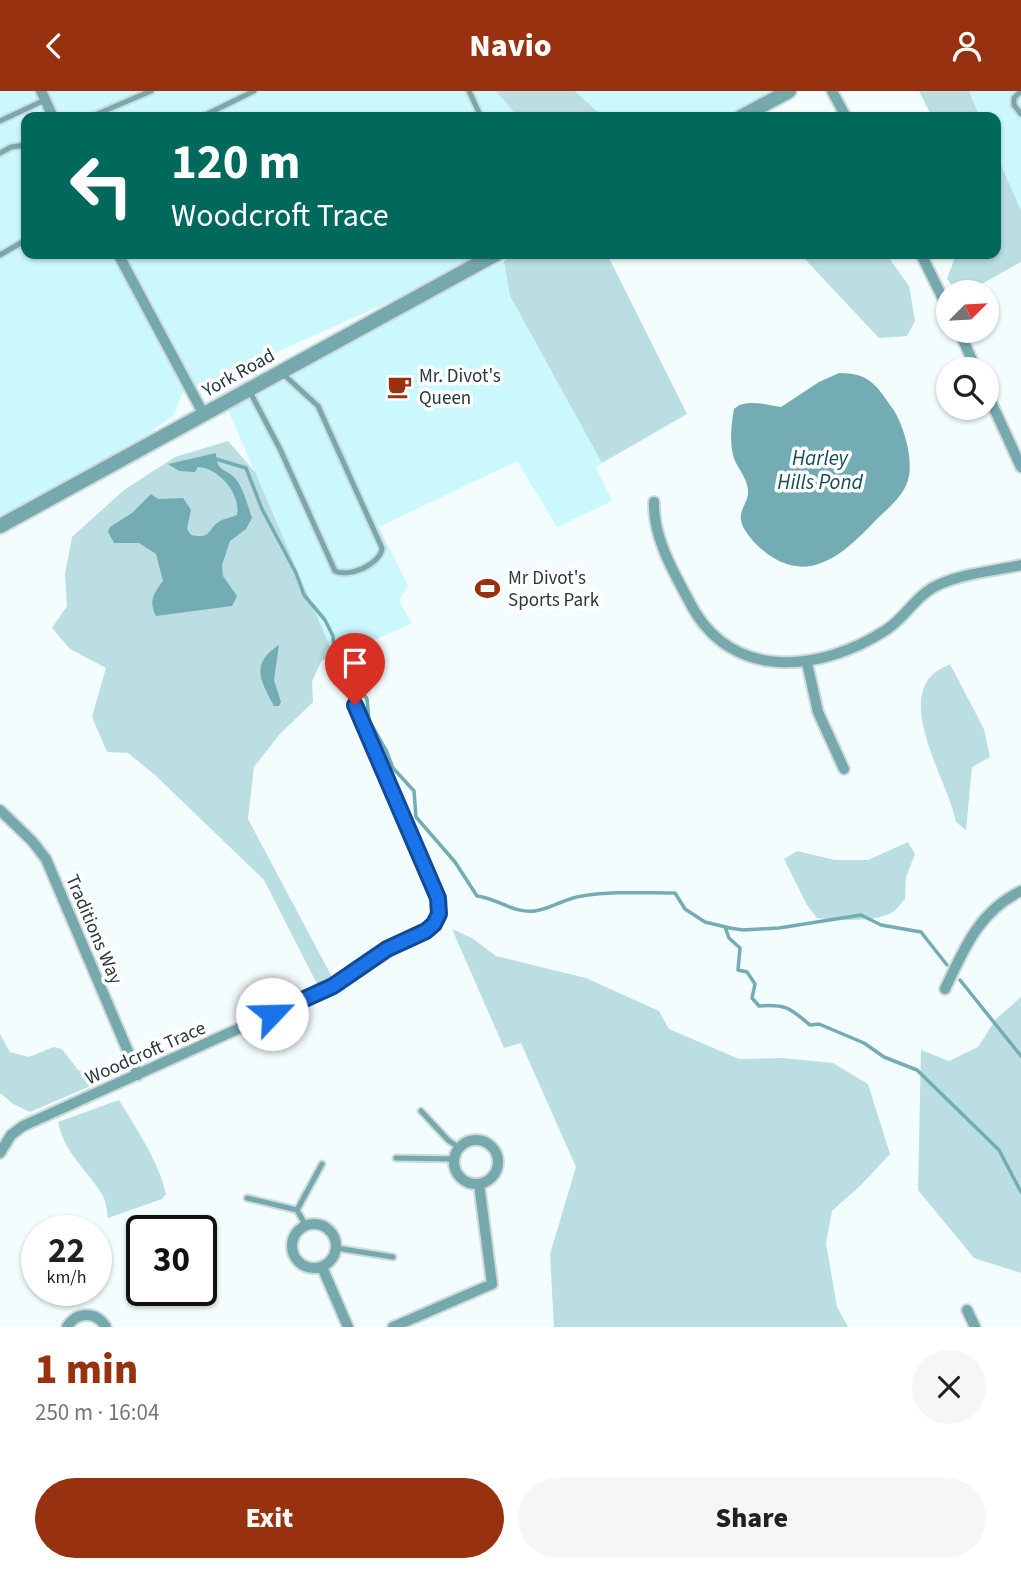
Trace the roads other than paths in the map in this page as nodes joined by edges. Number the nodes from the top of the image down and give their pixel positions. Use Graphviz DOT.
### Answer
graph roads {
  1 [pos="151,91"];
  2 [pos="254,91"];
  3 [pos="469,91"];
  4 [pos="789,91"];
  5 [pos="832,91"];
  6 [pos="1021,91"];
  7 [pos="43,95"];
  8 [pos="51,112"];
  9 [pos="102,112"];
  10 [pos="211,112"];
  11 [pos="479,112"];
  12 [pos="750,112"];
  13 [pos="843,112"];
  14 [pos="1021,114"];
  15 [pos="0,121"];
  16 [pos="21,146"];
  17 [pos="0,153"];
  18 [pos="21,243"];
  19 [pos="0,254"];
  20 [pos="121,259"];
  21 [pos="487,259"];
  22 [pos="923,259"];
  23 [pos="936,285"];
  24 [pos="280,371"];
  25 [pos="248,388"];
  26 [pos="203,413"];
  27 [pos="999,419"];
  28 [pos="1021,467"];
  29 [pos="654,502"];
  30 [pos="0,526"];
  31 [pos="1021,565"];
  32 [pos="807,663"];
  33 [pos="355,705"];
  34 [pos="844,769"];
  35 [pos="1,813"];
  36 [pos="1021,891"];
  37 [pos="945,989"];
  38 [pos="138,1075"];
  39 [pos="421,1111"];
  40 [pos="460,1148"];
  41 [pos="0,1153"];
  42 [pos="396,1158"];
  43 [pos="455,1159"];
  44 [pos="321,1164"];
  45 [pos="479,1184"];
  46 [pos="247,1198"];
  47 [pos="297,1210"];
  48 [pos="306,1226"];
  49 [pos="335,1248"];
  50 [pos="393,1257"];
  51 [pos="322,1266"];
  52 [pos="967,1310"];
  53 [pos="67,1327"];
  54 [pos="106,1327"];
  55 [pos="348,1327"];
  56 [pos="395,1327"];
  57 [pos="975,1327"];
  1 -- 9 [label="lane"];
  2 -- 10 [label="lane"];
  3 -- 11 [label="lane"];
  4 -- 12 [label="street"];
  5 -- 13 [label="street"];
  6 -- 14 [label="lane"];
  7 -- 8 [label="street"];
  7 -- 15 [label="lane"];
  16 -- 17 [label="lane"];
  18 -- 19 [label="lane"];
  20 -- 26 [label="street"];
  21 -- 24 [label="street, York Road"];
  22 -- 23 [label="street"];
  24 -- 25 [label="street, York Road"];
  24 -- 25 [label="lane"];
  25 -- 26 [label="street, York Road"];
  26 -- 30 [label="street, York Road"];
  27 -- 28 [label="street"];
  29 -- 32 [label="street"];
  31 -- 32 [label="street"];
  32 -- 34 [label="street"];
  33 -- 38 [label="street, Woodcroft Trace"];
  35 -- 38 [label="street, Traditions Way"];
  36 -- 37 [label="street"];
  38 -- 41 [label="street, Woodcroft Trace"];
  39 -- 40 [label="lane"];
  40 -- 43 [label="street"];
  40 -- 45 [label="street"];
  42 -- 43 [label="lane"];
  43 -- 45 [label="street"];
  44 -- 47 [label="lane"];
  45 -- 56 [label="street"];
  46 -- 47 [label="lane"];
  47 -- 48 [label="lane"];
  48 -- 49 [label="street"];
  48 -- 51 [label="street"];
  49 -- 50 [label="lane"];
  49 -- 51 [label="street"];
  51 -- 55 [label="street"];
  52 -- 57 [label="street"];
  53 -- 54 [label="street"];
}
